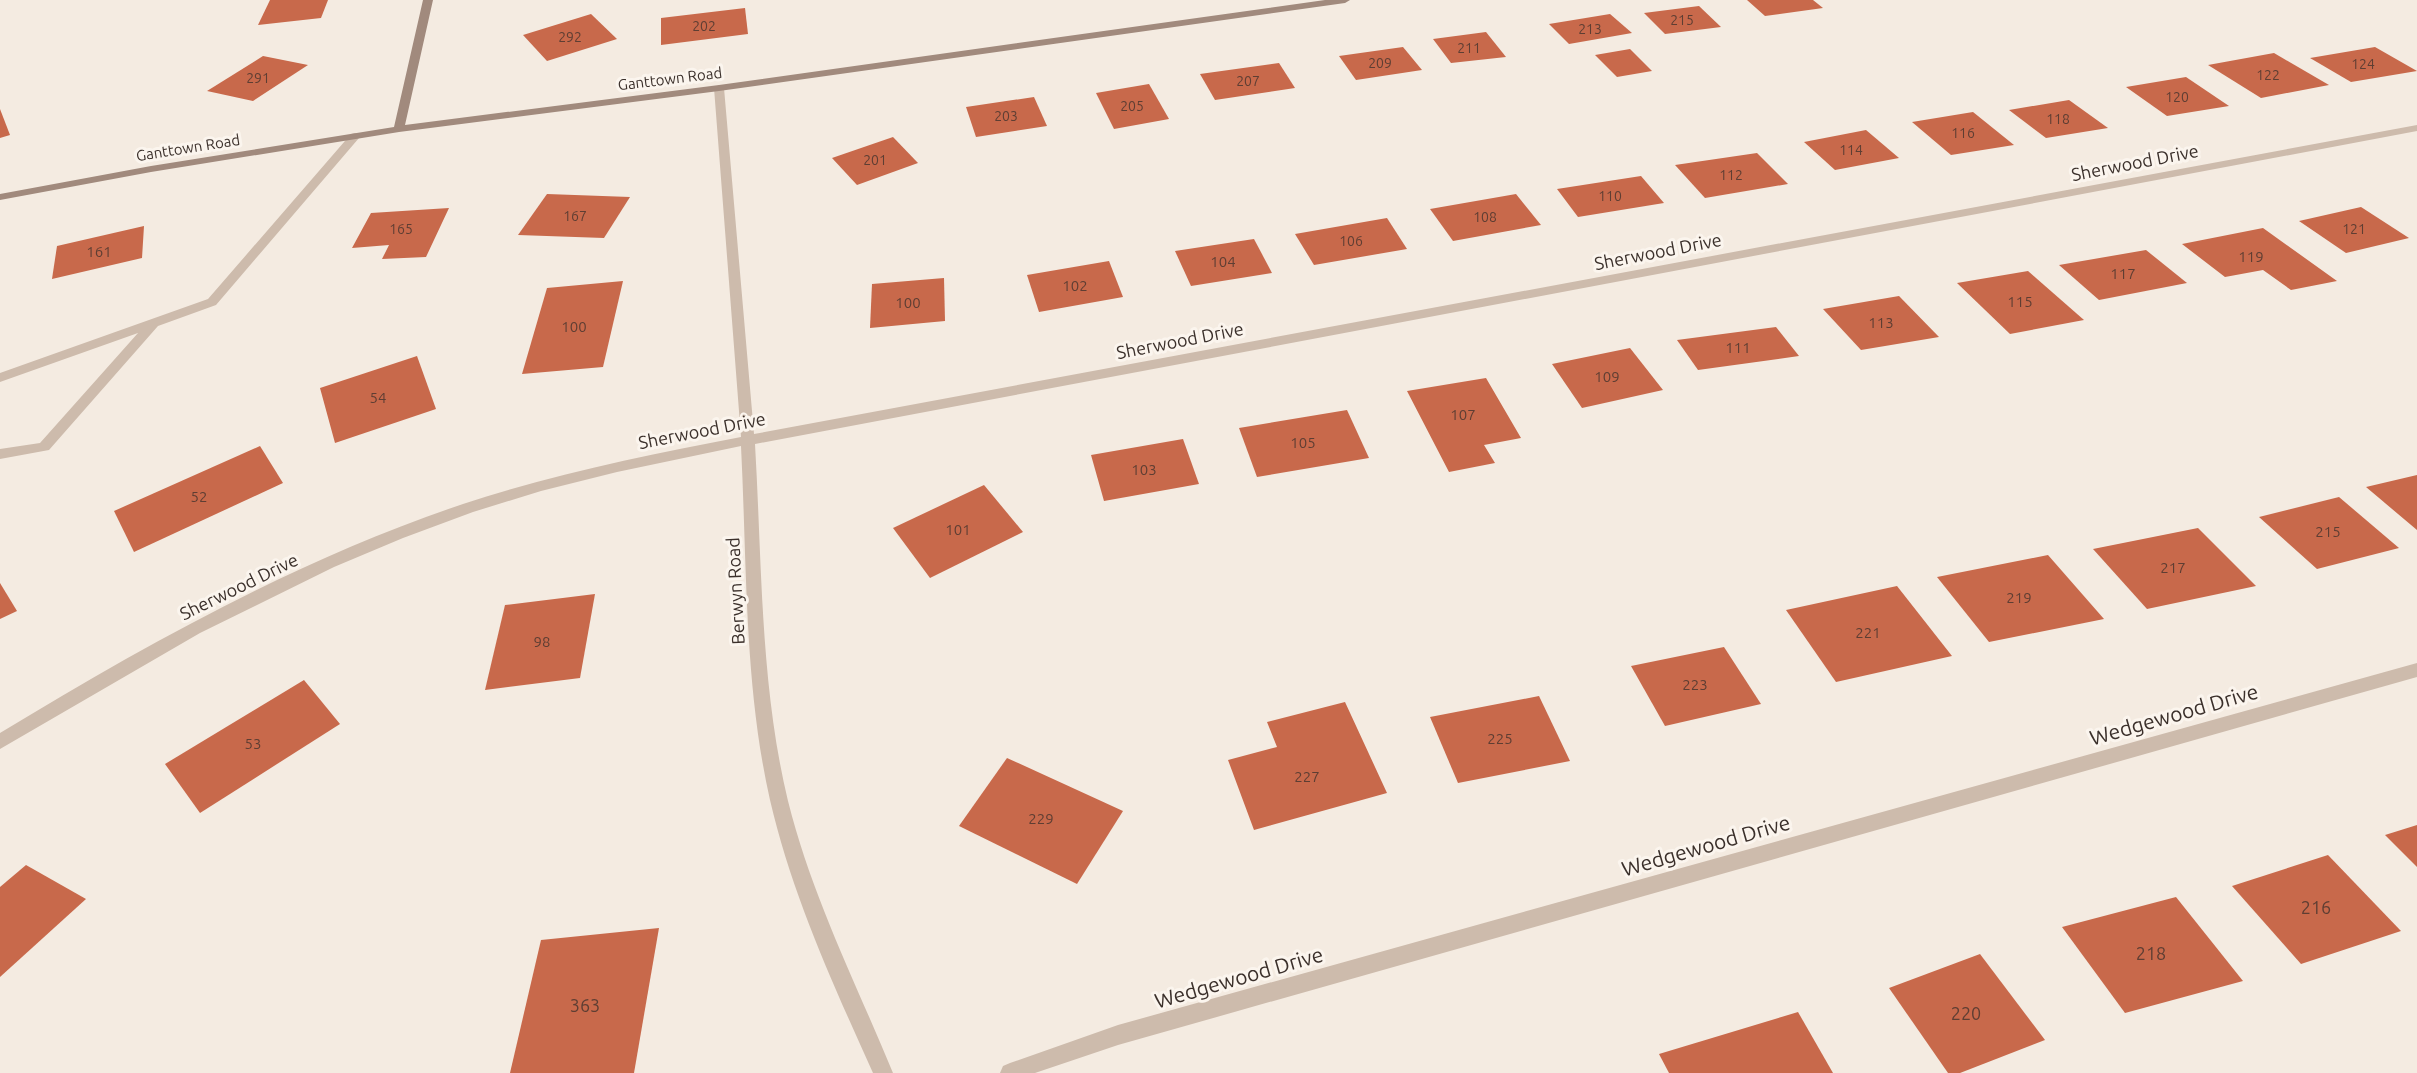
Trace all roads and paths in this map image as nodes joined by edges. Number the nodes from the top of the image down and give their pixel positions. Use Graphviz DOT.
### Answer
graph roads {
  1 [pos="428,0"];
  2 [pos="1345,0"];
  3 [pos="719,88"];
  4 [pos="2417,128"];
  5 [pos="399,129"];
  6 [pos="355,136"];
  7 [pos="0,197"];
  8 [pos="154,322"];
  9 [pos="0,378"];
  10 [pos="748,440"];
  11 [pos="0,454"];
  12 [pos="2417,670"];
  13 [pos="0,742"];
  14 [pos="883,1073"];
  15 [pos="1010,1073"];
  1 -- 5 [label="street"];
  2 -- 3 [label="street, Ganttown Road"];
  3 -- 5 [label="street, Ganttown Road"];
  3 -- 10 [label="street, Berwyn Road"];
  4 -- 10 [label="street, Sherwood Drive"];
  5 -- 6 [label="street, Ganttown Road"];
  6 -- 7 [label="street, Ganttown Road"];
  6 -- 8 [label="street"];
  8 -- 9 [label="street"];
  8 -- 11 [label="street"];
  10 -- 13 [label="street, Sherwood Drive"];
  10 -- 14 [label="street, Berwyn Road"];
  12 -- 15 [label="street, Wedgewood Drive"];
}
